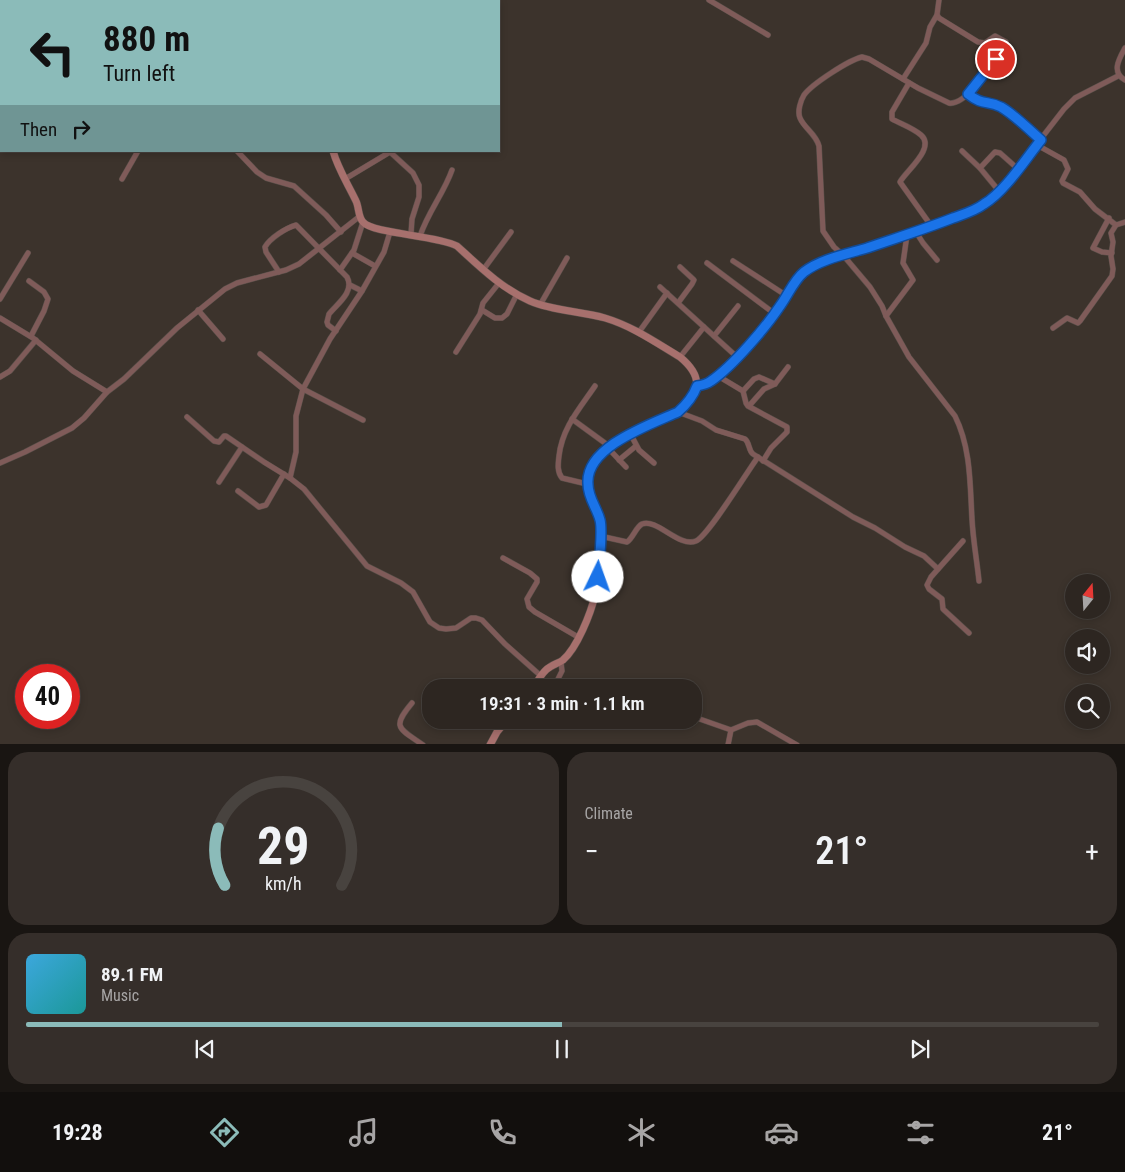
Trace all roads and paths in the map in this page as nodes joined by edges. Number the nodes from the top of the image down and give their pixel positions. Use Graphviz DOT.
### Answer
graph roads {
  1 [pos="710,0"];
  2 [pos="724,0"];
  3 [pos="939,0"];
  4 [pos="720,7"];
  5 [pos="937,15"];
  6 [pos="768,35"];
  7 [pos="1125,48"];
  8 [pos="1118,76"];
  9 [pos="903,79"];
  10 [pos="1125,80"];
  11 [pos="909,83"];
  12 [pos="968,94"];
  13 [pos="1041,140"];
  14 [pos="1037,145"];
  15 [pos="962,151"];
  16 [pos="137,152"];
  17 [pos="239,152"];
  18 [pos="333,152"];
  19 [pos="390,152"];
  20 [pos="980,168"];
  21 [pos="1018,169"];
  22 [pos="452,170"];
  23 [pos="122,179"];
  24 [pos="345,179"];
  25 [pos="999,191"];
  26 [pos="1108,218"];
  27 [pos="362,219"];
  28 [pos="1125,222"];
  29 [pos="1116,225"];
  30 [pos="932,227"];
  31 [pos="341,232"];
  32 [pos="390,232"];
  33 [pos="511,232"];
  34 [pos="916,232"];
  35 [pos="411,234"];
  36 [pos="907,235"];
  37 [pos="420,236"];
  38 [pos="318,249"];
  39 [pos="28,253"];
  40 [pos="352,253"];
  41 [pos="1112,253"];
  42 [pos="839,257"];
  43 [pos="567,258"];
  44 [pos="937,260"];
  45 [pos="733,261"];
  46 [pos="707,263"];
  47 [pos="375,266"];
  48 [pos="680,267"];
  49 [pos="340,270"];
  50 [pos="483,270"];
  51 [pos="279,272"];
  52 [pos="29,282"];
  53 [pos="499,283"];
  54 [pos="350,285"];
  55 [pos="660,287"];
  56 [pos="362,291"];
  57 [pos="667,293"];
  58 [pos="517,294"];
  59 [pos="787,296"];
  60 [pos="0,299"];
  61 [pos="678,303"];
  62 [pos="540,305"];
  63 [pos="738,306"];
  64 [pos="198,310"];
  65 [pos="482,310"];
  66 [pos="774,314"];
  67 [pos="886,316"];
  68 [pos="0,318"];
  69 [pos="704,327"];
  70 [pos="1053,328"];
  71 [pos="336,331"];
  72 [pos="639,332"];
  73 [pos="714,336"];
  74 [pos="34,338"];
  75 [pos="223,339"];
  76 [pos="456,352"];
  77 [pos="260,354"];
  78 [pos="680,357"];
  79 [pos="737,357"];
  80 [pos="788,367"];
  81 [pos="718,376"];
  82 [pos="0,378"];
  83 [pos="775,384"];
  84 [pos="595,386"];
  85 [pos="697,386"];
  86 [pos="303,388"];
  87 [pos="743,391"];
  88 [pos="107,392"];
  89 [pos="749,406"];
  90 [pos="678,412"];
  91 [pos="187,417"];
  92 [pos="572,419"];
  93 [pos="363,420"];
  94 [pos="631,435"];
  95 [pos="636,446"];
  96 [pos="242,447"];
  97 [pos="608,447"];
  98 [pos="760,459"];
  99 [pos="619,460"];
  100 [pos="654,462"];
  101 [pos="0,463"];
  102 [pos="626,468"];
  103 [pos="284,474"];
  104 [pos="290,478"];
  105 [pos="219,482"];
  106 [pos="588,484"];
  107 [pos="238,491"];
  108 [pos="600,536"];
  109 [pos="963,541"];
  110 [pos="503,558"];
  111 [pos="938,569"];
  112 [pos="979,581"];
  113 [pos="968,633"];
  114 [pos="578,637"];
  115 [pos="561,662"];
  116 [pos="541,676"];
  117 [pos="539,679"];
  118 [pos="558,679"];
  119 [pos="412,703"];
  120 [pos="702,720"];
  121 [pos="498,729"];
  122 [pos="731,730"];
  123 [pos="423,744"];
  124 [pos="490,744"];
  125 [pos="728,744"];
  126 [pos="797,744"];
  1 -- 4 [label="street"];
  2 -- 4 [label="street"];
  3 -- 5 [label="street"];
  4 -- 6 [label="street"];
  5 -- 9 [label="street"];
  5 -- 12 [label="street"];
  7 -- 8 [label="street"];
  8 -- 10 [label="street"];
  8 -- 13 [label="street"];
  9 -- 11 [label="street"];
  9 -- 42 [label="street"];
  11 -- 12 [label="street"];
  11 -- 30 [label="street"];
  12 -- 13 [label="street"];
  13 -- 14 [label="street"];
  14 -- 21 [label="street"];
  14 -- 26 [label="street"];
  15 -- 20 [label="street"];
  16 -- 23 [label="street"];
  17 -- 31 [label="street"];
  18 -- 24 [label="street"];
  19 -- 24 [label="street"];
  19 -- 35 [label="street"];
  20 -- 21 [label="street"];
  20 -- 25 [label="street"];
  21 -- 25 [label="street"];
  22 -- 37 [label="street"];
  24 -- 27 [label="street"];
  25 -- 30 [label="street"];
  26 -- 29 [label="street"];
  26 -- 41 [label="street"];
  27 -- 31 [label="street"];
  27 -- 32 [label="street"];
  27 -- 40 [label="street"];
  28 -- 29 [label="street"];
  29 -- 41 [label="street"];
  30 -- 34 [label="street"];
  31 -- 38 [label="street"];
  32 -- 35 [label="street"];
  32 -- 47 [label="street"];
  33 -- 50 [label="street"];
  34 -- 36 [label="street"];
  34 -- 44 [label="street"];
  35 -- 37 [label="street"];
  36 -- 42 [label="street"];
  36 -- 67 [label="street"];
  37 -- 50 [label="street"];
  38 -- 49 [label="street"];
  38 -- 51 [label="street"];
  38 -- 51 [label="street"];
  39 -- 60 [label="street"];
  40 -- 47 [label="street"];
  40 -- 49 [label="street"];
  41 -- 70 [label="street"];
  42 -- 59 [label="street"];
  42 -- 67 [label="street"];
  43 -- 62 [label="street"];
  45 -- 59 [label="street"];
  46 -- 66 [label="street"];
  47 -- 56 [label="street"];
  48 -- 61 [label="street"];
  49 -- 54 [label="street"];
  50 -- 53 [label="street"];
  51 -- 64 [label="street"];
  52 -- 74 [label="street"];
  53 -- 58 [label="street"];
  53 -- 65 [label="street"];
  54 -- 56 [label="street"];
  54 -- 71 [label="street"];
  55 -- 57 [label="street"];
  56 -- 71 [label="street"];
  57 -- 61 [label="street"];
  57 -- 72 [label="street"];
  58 -- 62 [label="street"];
  58 -- 65 [label="street"];
  59 -- 66 [label="street"];
  61 -- 69 [label="street"];
  62 -- 72 [label="street"];
  63 -- 73 [label="street"];
  64 -- 75 [label="street"];
  64 -- 88 [label="street"];
  65 -- 76 [label="street"];
  66 -- 79 [label="street"];
  67 -- 112 [label="street"];
  68 -- 74 [label="street"];
  69 -- 73 [label="street"];
  69 -- 78 [label="street"];
  71 -- 86 [label="street"];
  72 -- 78 [label="street"];
  73 -- 79 [label="street"];
  74 -- 82 [label="street"];
  74 -- 88 [label="street"];
  77 -- 86 [label="street"];
  78 -- 85 [label="street"];
  79 -- 81 [label="street"];
  80 -- 83 [label="street"];
  81 -- 85 [label="street"];
  81 -- 87 [label="street"];
  83 -- 87 [label="street"];
  83 -- 89 [label="street"];
  84 -- 92 [label="street"];
  85 -- 90 [label="street"];
  86 -- 93 [label="street"];
  86 -- 104 [label="street"];
  87 -- 89 [label="street"];
  88 -- 101 [label="street"];
  89 -- 98 [label="street"];
  90 -- 94 [label="street"];
  90 -- 98 [label="street"];
  91 -- 96 [label="street"];
  92 -- 97 [label="street"];
  92 -- 106 [label="street"];
  94 -- 95 [label="street"];
  94 -- 97 [label="street"];
  95 -- 99 [label="street"];
  95 -- 100 [label="street"];
  96 -- 103 [label="street"];
  96 -- 105 [label="street"];
  97 -- 99 [label="street"];
  97 -- 106 [label="street"];
  98 -- 108 [label="street"];
  98 -- 111 [label="street"];
  99 -- 102 [label="street"];
  103 -- 104 [label="street"];
  103 -- 107 [label="street"];
  104 -- 116 [label="street"];
  106 -- 108 [label="street"];
  108 -- 114 [label="street"];
  109 -- 111 [label="street"];
  110 -- 114 [label="street"];
  111 -- 113 [label="street"];
  114 -- 115 [label="street"];
  115 -- 116 [label="street"];
  115 -- 118 [label="street"];
  116 -- 117 [label="street"];
  119 -- 123 [label="street"];
  120 -- 122 [label="street"];
  121 -- 124 [label="street"];
  122 -- 125 [label="street"];
  122 -- 126 [label="street"];
}
